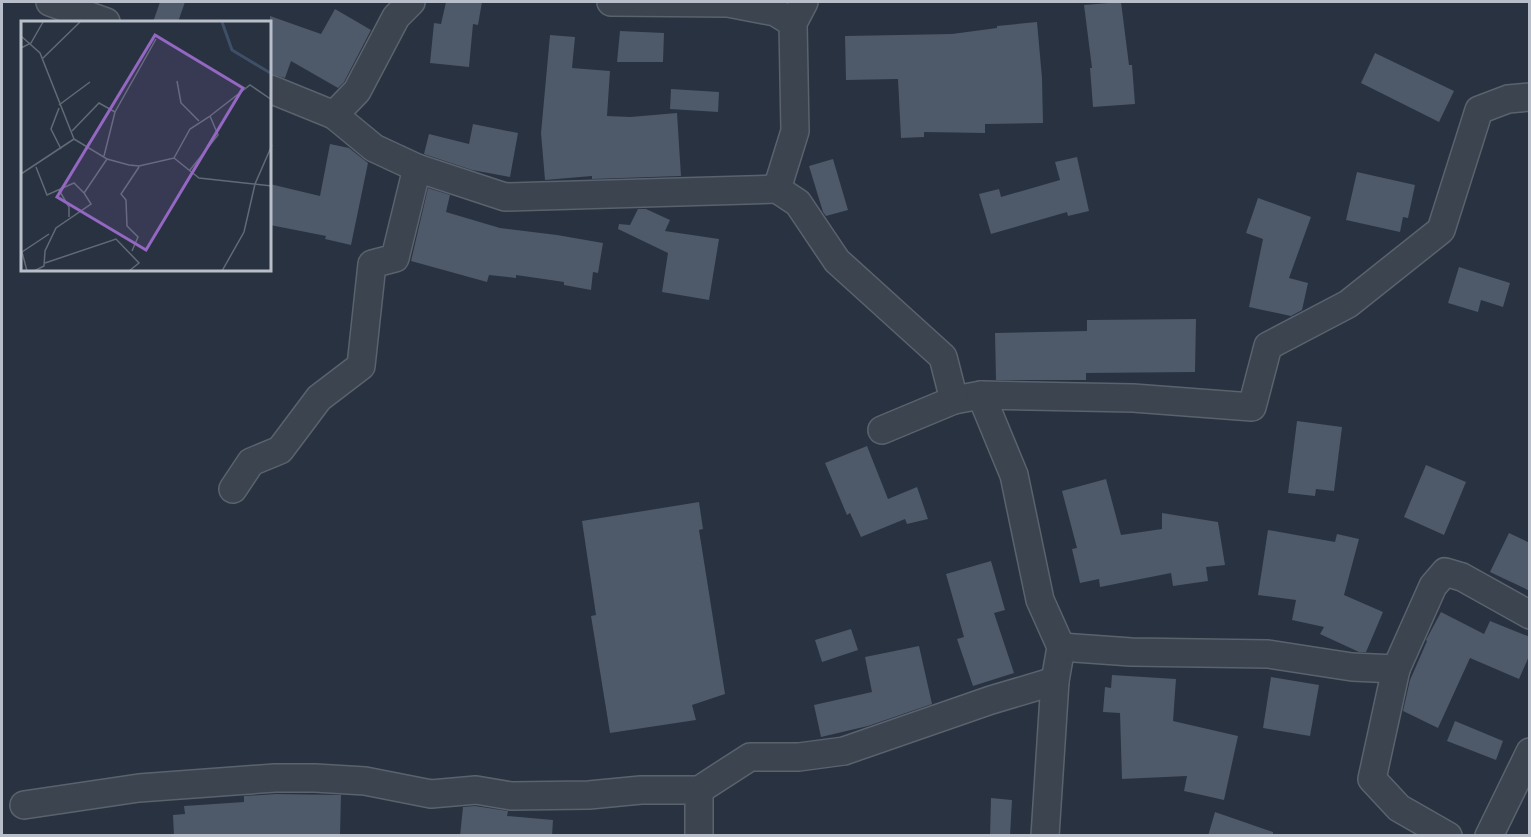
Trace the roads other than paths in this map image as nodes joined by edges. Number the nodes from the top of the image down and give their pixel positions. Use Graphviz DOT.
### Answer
graph roads {
  1 [pos="50,2"];
  2 [pos="411,2"];
  3 [pos="612,2"];
  4 [pos="798,12"];
  5 [pos="103,21"];
  6 [pos="272,89"];
  7 [pos="1530,97"];
  8 [pos="334,114"];
  9 [pos="417,168"];
  10 [pos="777,189"];
  11 [pos="981,395"];
  12 [pos="954,400"];
  13 [pos="882,430"];
  14 [pos="233,489"];
  15 [pos="1530,615"];
  16 [pos="1061,647"];
  17 [pos="1396,669"];
  18 [pos="1055,681"];
  19 [pos="1530,752"];
  20 [pos="699,790"];
  21 [pos="24,805"];
  22 [pos="699,836"];
  23 [pos="1045,836"];
  24 [pos="1448,836"];
  25 [pos="1489,836"];
  1 -- 5 [label="street"];
  2 -- 8 [label="street"];
  3 -- 4 [label="street"];
  4 -- 10 [label="street"];
  6 -- 8 [label="street"];
  7 -- 11 [label="street"];
  8 -- 9 [label="street"];
  9 -- 10 [label="street"];
  9 -- 14 [label="street"];
  10 -- 12 [label="street"];
  11 -- 12 [label="street"];
  11 -- 16 [label="street"];
  12 -- 13 [label="street"];
  15 -- 17 [label="street"];
  16 -- 17 [label="street"];
  16 -- 18 [label="street"];
  17 -- 24 [label="street"];
  18 -- 20 [label="street"];
  18 -- 23 [label="street"];
  19 -- 25 [label="street"];
  20 -- 21 [label="street"];
  20 -- 22 [label="street"];
}
